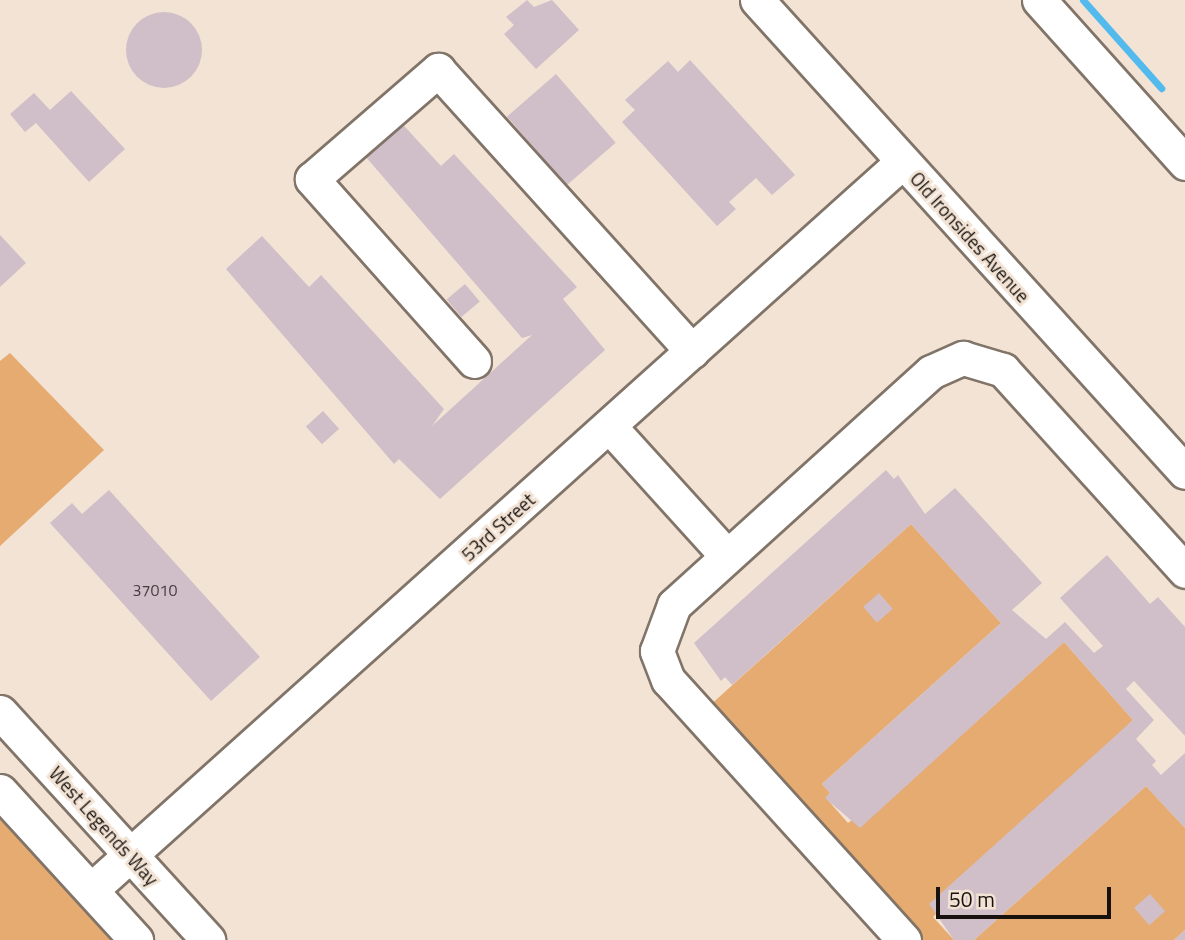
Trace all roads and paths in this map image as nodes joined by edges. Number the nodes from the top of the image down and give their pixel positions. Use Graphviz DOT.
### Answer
graph roads {
  1 [pos="1039,0"];
  2 [pos="760,1"];
  3 [pos="902,162"];
  4 [pos="1185,163"];
  5 [pos="692,351"];
  6 [pos="474,361"];
  7 [pos="609,426"];
  8 [pos="1185,472"];
  9 [pos="726,555"];
  10 [pos="1185,571"];
  11 [pos="0,712"];
  12 [pos="0,792"];
  13 [pos="131,857"];
  14 [pos="91,890"];
  15 [pos="136,940"];
  16 [pos="208,940"];
  17 [pos="904,940"];
  1 -- 4 [label="street"];
  2 -- 3 [label="street, Old Ironsides Avenue"];
  3 -- 5 [label="street, 53rd Street"];
  3 -- 8 [label="street, Old Ironsides Avenue"];
  5 -- 6 [label="street"];
  5 -- 7 [label="street, 53rd Street"];
  7 -- 9 [label="street"];
  7 -- 13 [label="street, 53rd Street"];
  9 -- 10 [label="street"];
  9 -- 17 [label="street"];
  11 -- 13 [label="street, West Legends Way"];
  12 -- 14 [label="street"];
  13 -- 14 [label="street, 53rd Street"];
  13 -- 16 [label="street, West Legends Way"];
  14 -- 15 [label="street"];
}
